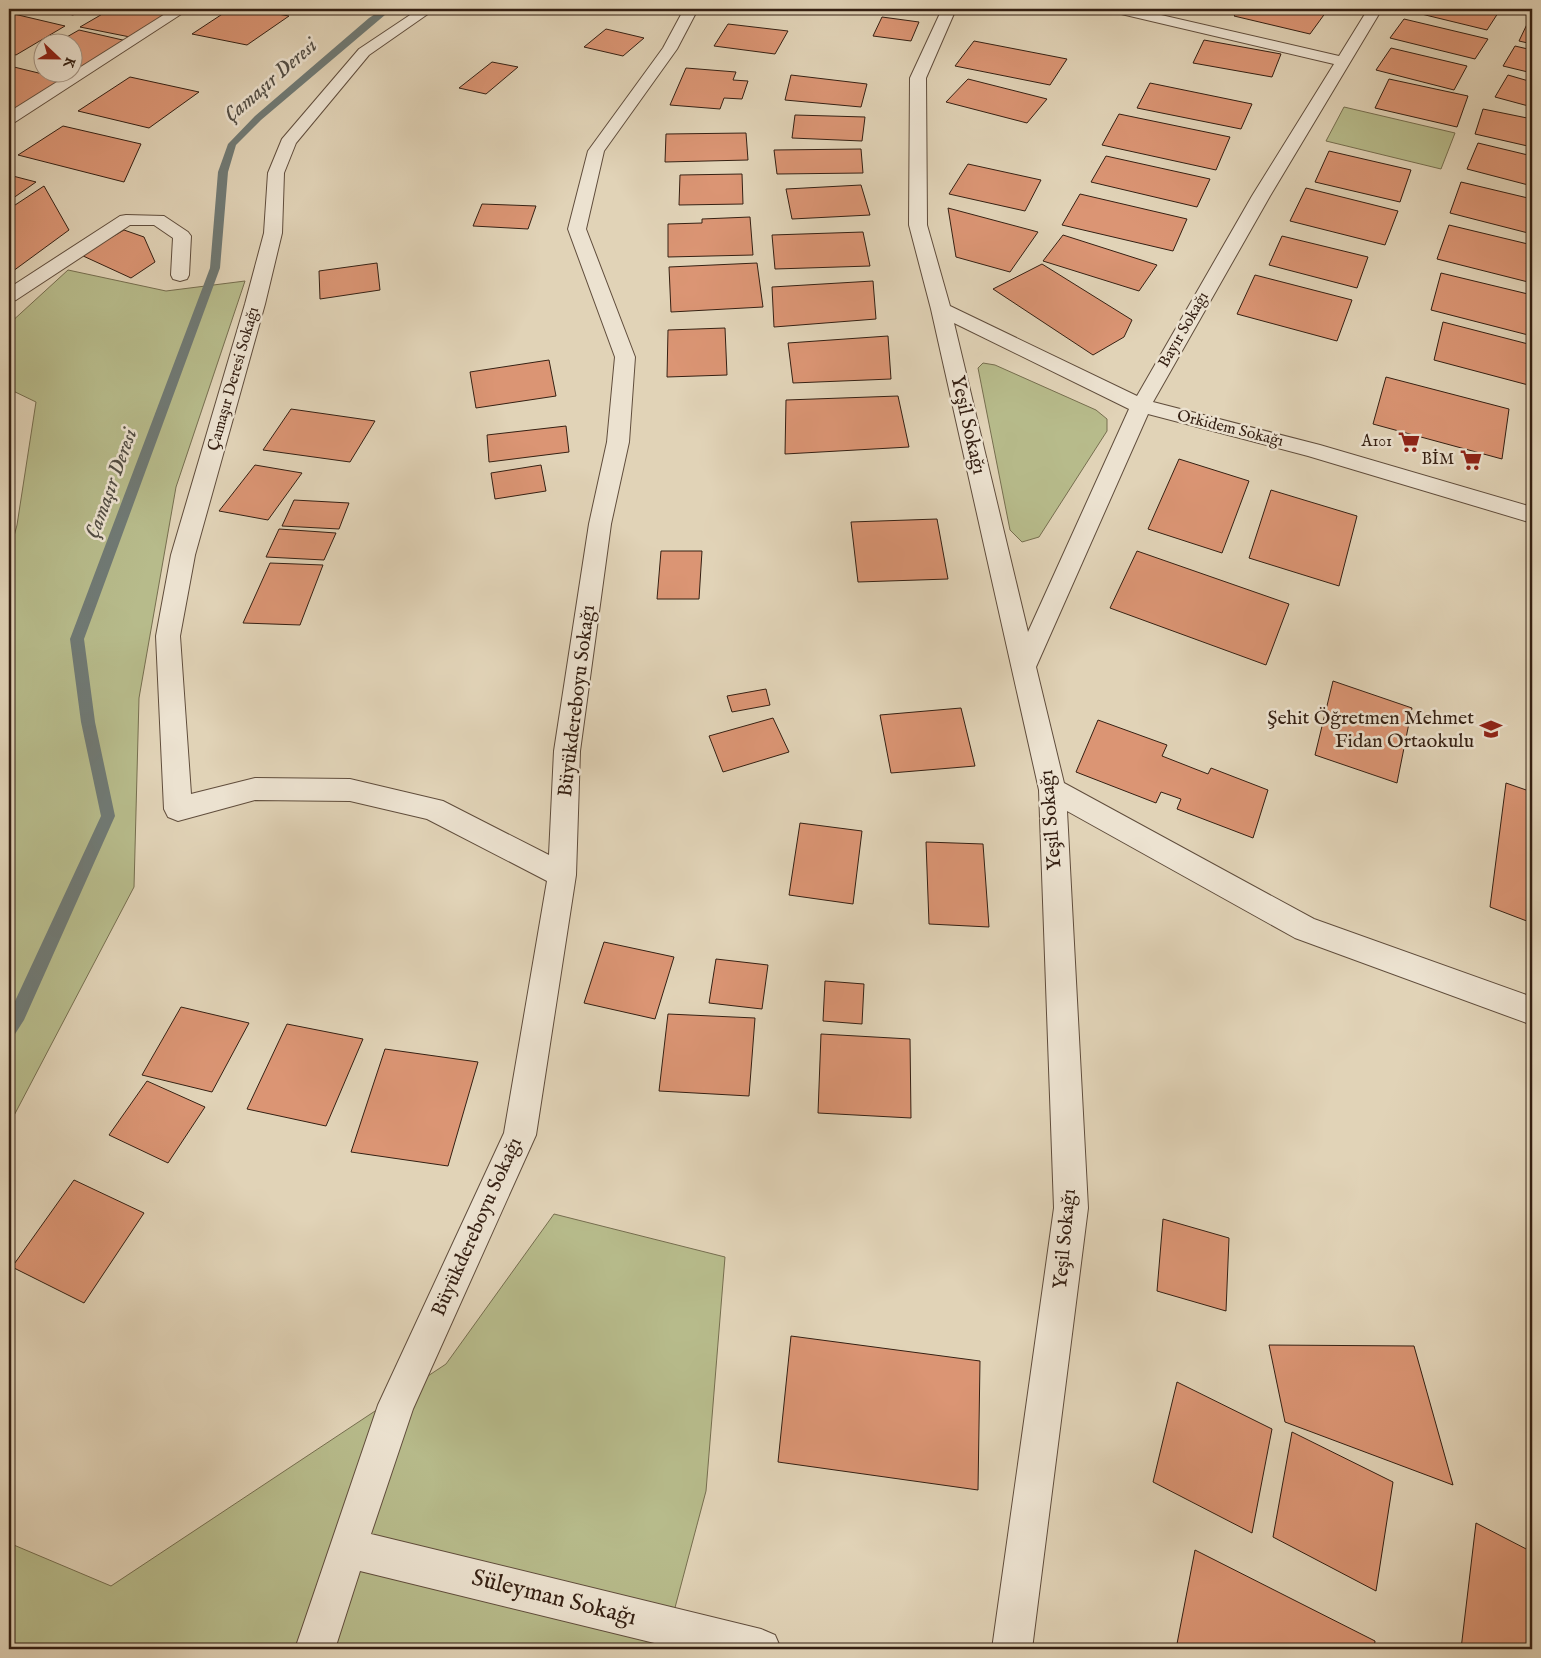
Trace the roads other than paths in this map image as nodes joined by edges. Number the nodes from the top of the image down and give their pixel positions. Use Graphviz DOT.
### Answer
graph roads {
  1 [pos="182,9"];
  2 [pos="428,9"];
  3 [pos="691,9"];
  4 [pos="949,9"];
  5 [pos="1117,9"];
  6 [pos="1375,9"];
  7 [pos="1342,61"];
  8 [pos="9,119"];
  9 [pos="180,275"];
  10 [pos="9,296"];
  11 [pos="942,309"];
  12 [pos="1141,406"];
  13 [pos="1532,515"];
  14 [pos="1024,667"];
  15 [pos="1052,790"];
  16 [pos="562,875"];
  17 [pos="1532,1011"];
  18 [pos="347,1548"];
  19 [pos="315,1649"];
  20 [pos="761,1649"];
  21 [pos="1012,1649"];
  1 -- 8 [label="street"];
  2 -- 16 [label="street, Çamaşır Deresi Sokağı"];
  3 -- 16 [label="street, Büyükdereboyu Sokağı"];
  4 -- 11 [label="street, Yeşil Sokağı"];
  5 -- 7 [label="street"];
  6 -- 7 [label="street, Bayır Sokağı"];
  7 -- 12 [label="street, Bayır Sokağı"];
  9 -- 10 [label="street"];
  11 -- 12 [label="street, Orkidem Sokağı"];
  11 -- 14 [label="street, Yeşil Sokağı"];
  12 -- 13 [label="street, Orkidem Sokağı"];
  12 -- 14 [label="street, Bayır Sokağı"];
  14 -- 15 [label="street, Yeşil Sokağı"];
  15 -- 17 [label="street"];
  15 -- 21 [label="street, Yeşil Sokağı"];
  16 -- 18 [label="street, Büyükdereboyu Sokağı"];
  18 -- 19 [label="street, Büyükdereboyu Sokağı"];
  18 -- 20 [label="street, Süleyman Sokağı"];
}
